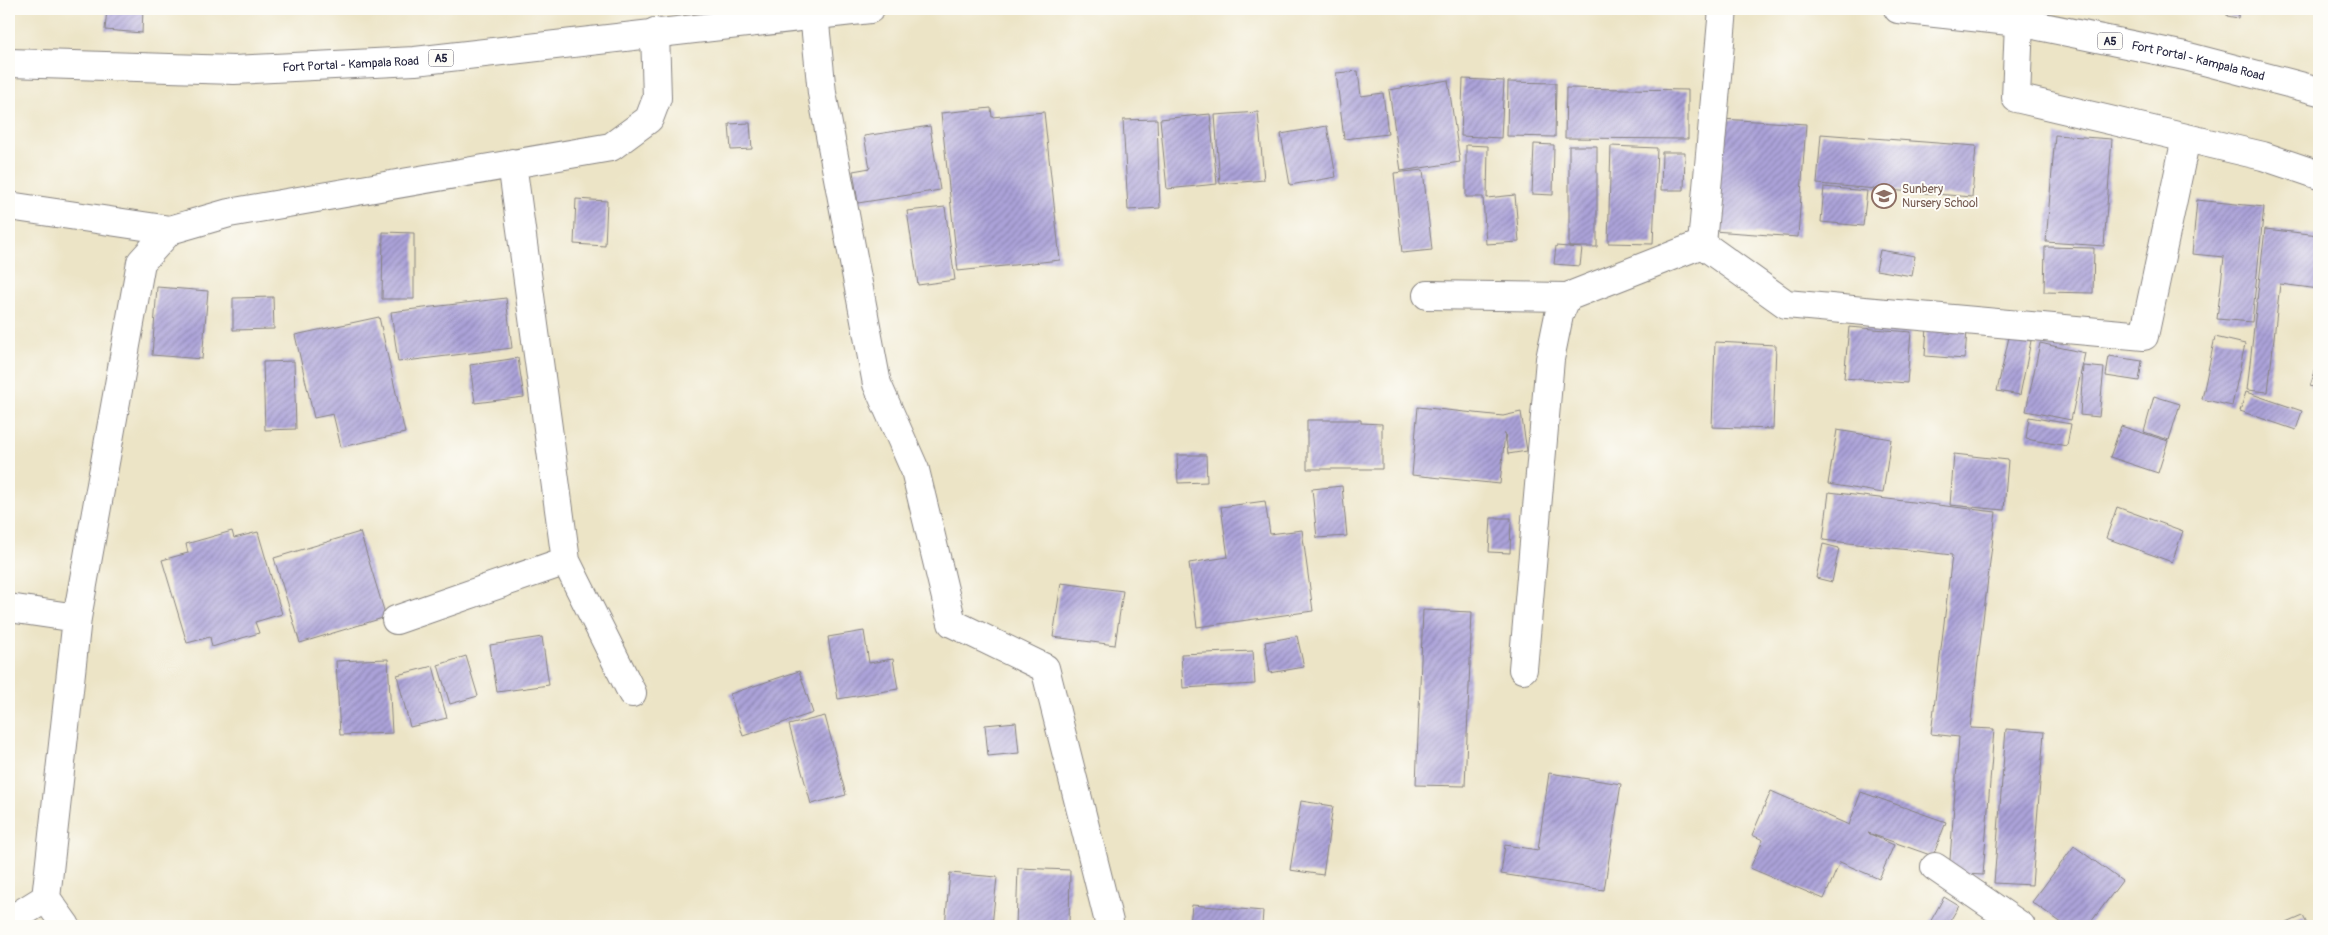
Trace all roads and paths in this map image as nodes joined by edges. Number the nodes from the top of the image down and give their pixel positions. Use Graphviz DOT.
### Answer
graph roads {
  1 [pos="870,9"];
  2 [pos="1723,9"];
  3 [pos="1898,9"];
  4 [pos="814,14"];
  5 [pos="2019,22"];
  6 [pos="655,32"];
  7 [pos="9,63"];
  8 [pos="2319,91"];
  9 [pos="2186,138"];
  10 [pos="512,163"];
  11 [pos="2319,175"];
  12 [pos="9,206"];
  13 [pos="170,230"];
  14 [pos="1702,244"];
  15 [pos="1427,295"];
  16 [pos="1567,297"];
  17 [pos="566,561"];
  18 [pos="9,608"];
  19 [pos="77,618"];
  20 [pos="396,620"];
  21 [pos="1523,668"];
  22 [pos="632,693"];
  23 [pos="1935,867"];
  24 [pos="46,898"];
  25 [pos="9,921"];
  26 [pos="1108,922"];
  27 [pos="66,926"];
  28 [pos="2022,926"];
  1 -- 4 [label="street, Fort Portal - Kampala Road / A5"];
  2 -- 14 [label="street"];
  3 -- 5 [label="street, Fort Portal - Kampala Road / A5"];
  4 -- 6 [label="street, Fort Portal - Kampala Road / A5"];
  4 -- 26 [label="street"];
  5 -- 8 [label="street, Fort Portal - Kampala Road / A5"];
  5 -- 9 [label="street"];
  6 -- 7 [label="street, Fort Portal - Kampala Road / A5"];
  6 -- 10 [label="street"];
  9 -- 11 [label="street"];
  9 -- 14 [label="street"];
  10 -- 13 [label="street"];
  10 -- 17 [label="street"];
  12 -- 13 [label="street"];
  13 -- 19 [label="street"];
  14 -- 16 [label="street"];
  15 -- 16 [label="street"];
  16 -- 21 [label="street"];
  17 -- 20 [label="street"];
  17 -- 22 [label="street"];
  18 -- 19 [label="street"];
  19 -- 24 [label="street"];
  23 -- 28 [label="street"];
  24 -- 25 [label="street"];
  24 -- 27 [label="street"];
}
